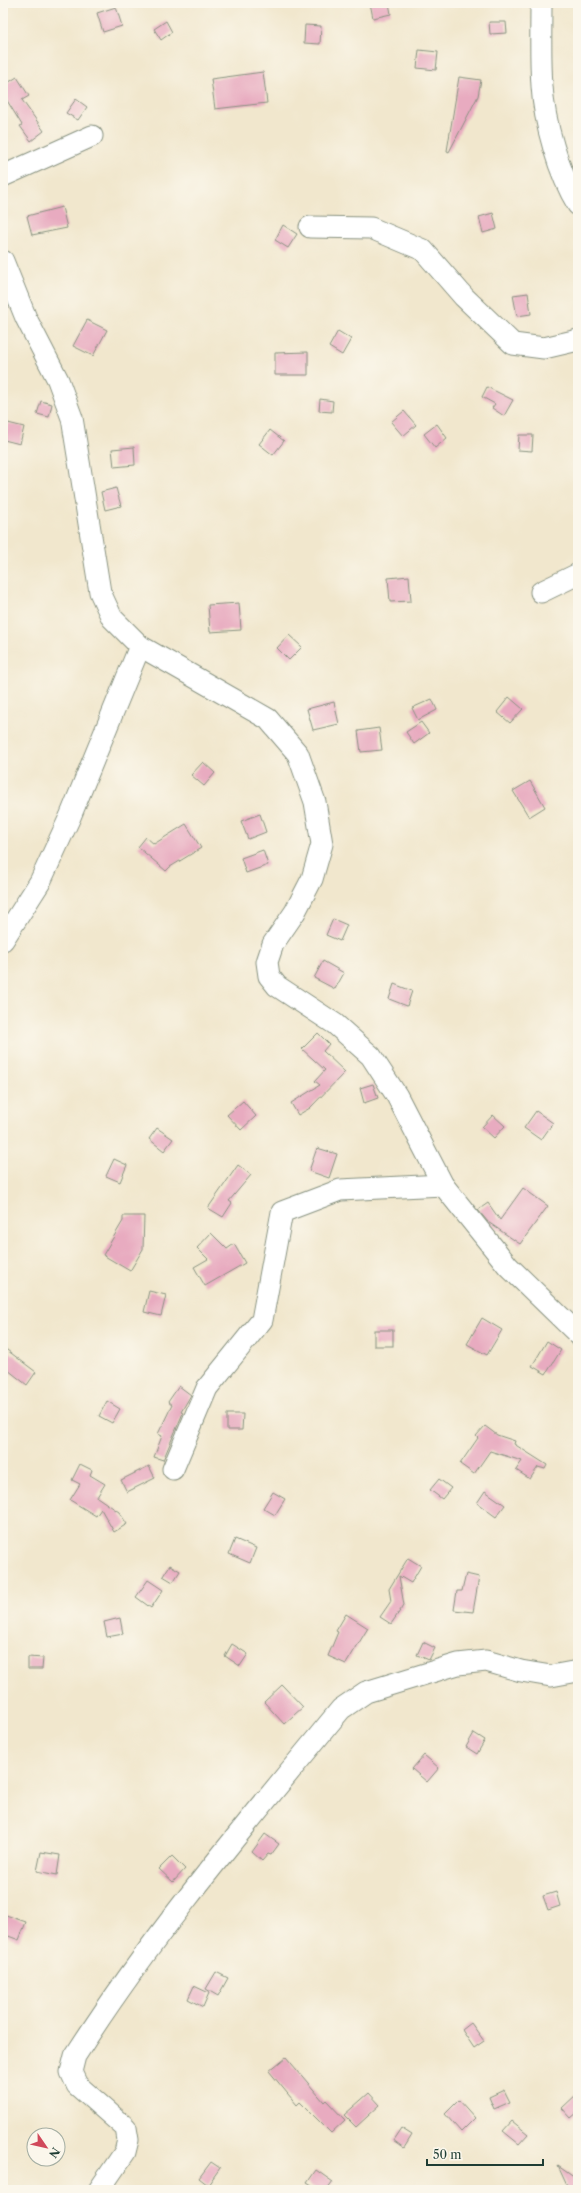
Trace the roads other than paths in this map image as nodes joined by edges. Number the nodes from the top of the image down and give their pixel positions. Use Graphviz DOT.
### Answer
graph roads {
  1 [pos="540,3"];
  2 [pos="92,136"];
  3 [pos="3,176"];
  4 [pos="578,205"];
  5 [pos="310,227"];
  6 [pos="3,261"];
  7 [pos="578,340"];
  8 [pos="578,574"];
  9 [pos="541,592"];
  10 [pos="140,646"];
  11 [pos="3,940"];
  12 [pos="443,1185"];
  13 [pos="578,1334"];
  14 [pos="174,1469"];
  15 [pos="578,1671"];
  16 [pos="99,2190"];
  1 -- 4 [label="street"];
  2 -- 3 [label="street"];
  5 -- 7 [label="street"];
  6 -- 10 [label="street"];
  8 -- 9 [label="street"];
  10 -- 11 [label="street"];
  10 -- 12 [label="street"];
  12 -- 13 [label="street"];
  12 -- 14 [label="street"];
  15 -- 16 [label="street"];
}
